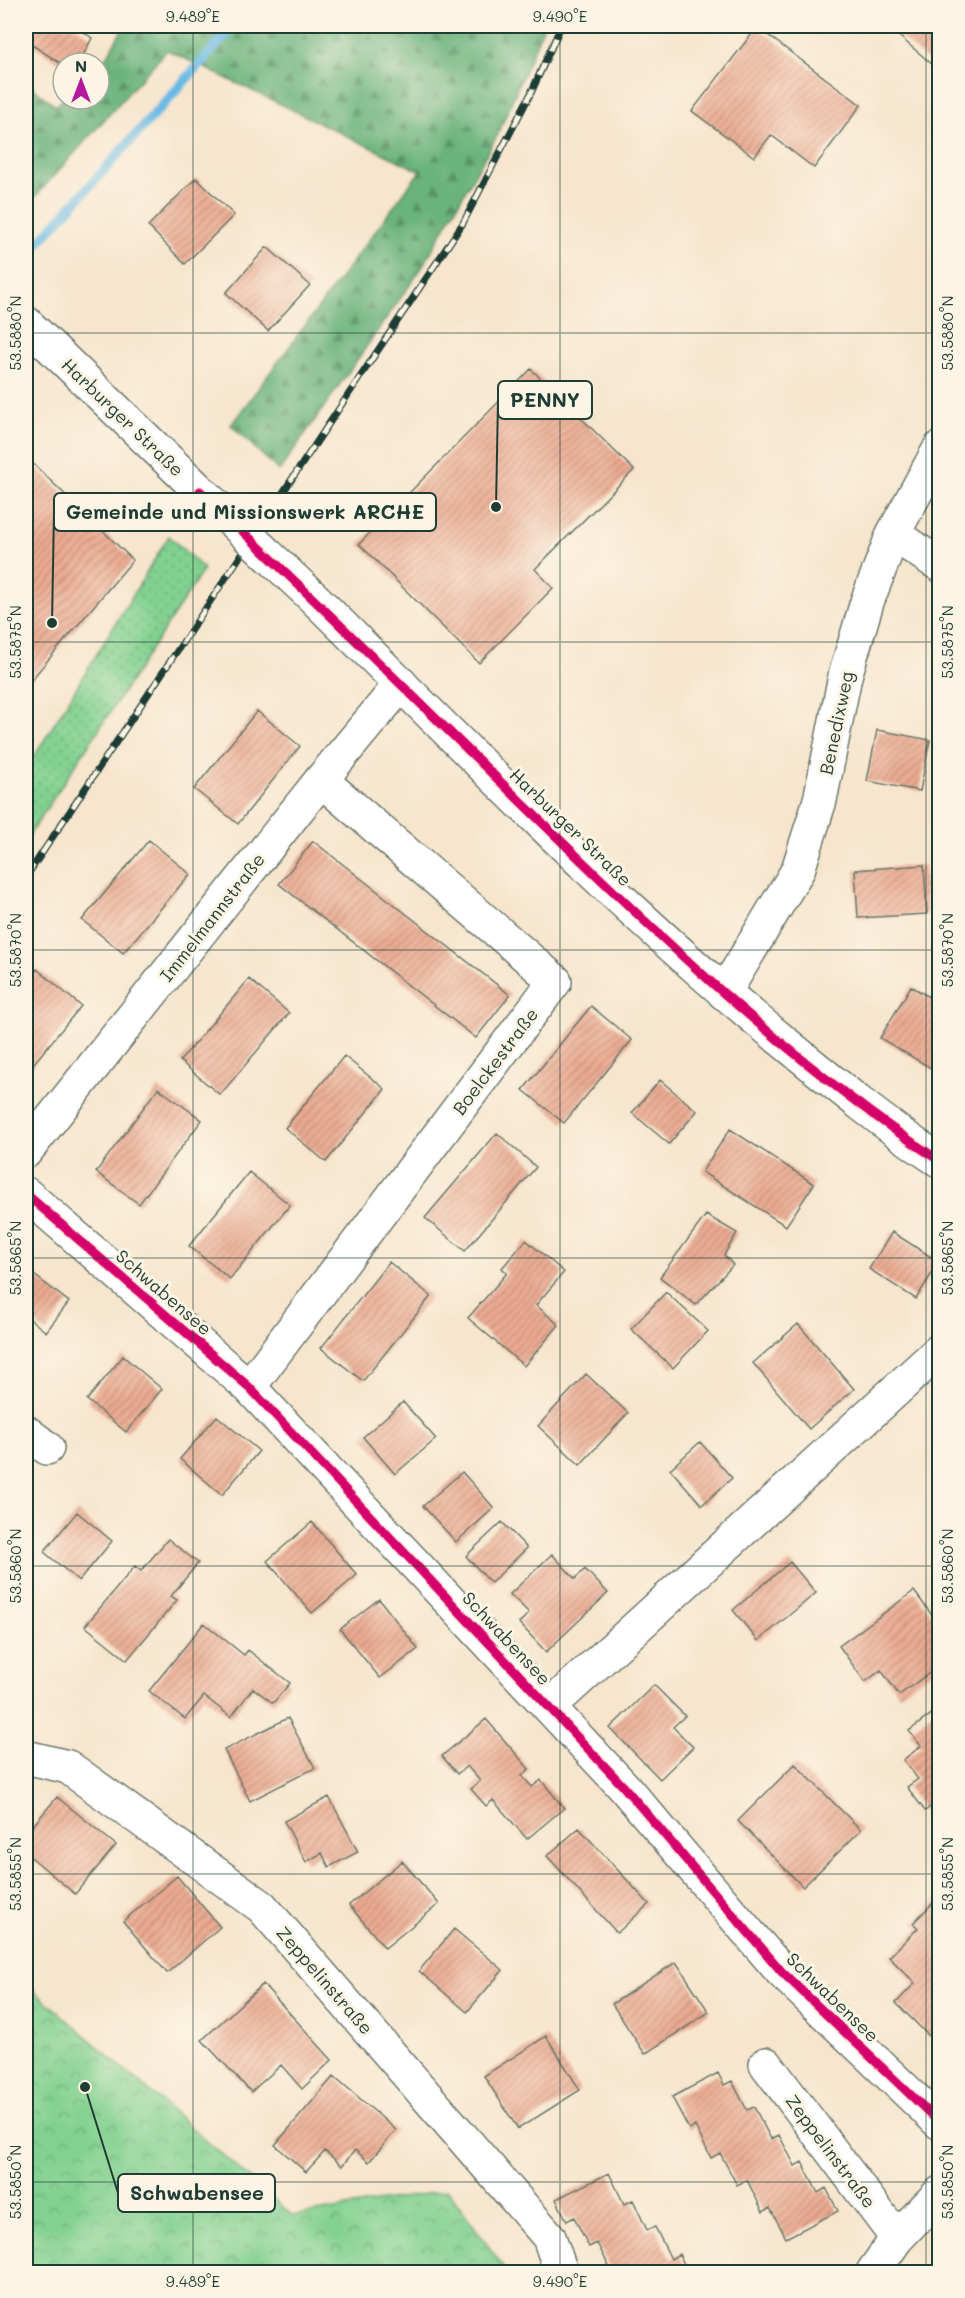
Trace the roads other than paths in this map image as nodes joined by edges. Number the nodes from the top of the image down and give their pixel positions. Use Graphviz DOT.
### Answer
graph roads {
  1 [pos="26,323"];
  2 [pos="939,448"];
  3 [pos="893,534"];
  4 [pos="939,565"];
  5 [pos="401,684"];
  6 [pos="321,780"];
  7 [pos="724,993"];
  8 [pos="26,1151"];
  9 [pos="939,1161"];
  10 [pos="27,1198"];
  11 [pos="939,1350"];
  12 [pos="249,1387"];
  13 [pos="549,1707"];
  14 [pos="26,1757"];
  15 [pos="766,2064"];
  16 [pos="939,2122"];
  17 [pos="939,2193"];
  18 [pos="897,2238"];
  19 [pos="561,2272"];
  20 [pos="873,2272"];
  1 -- 5 [label="street, Harburger Straße, bridge"];
  2 -- 3 [label="street, Benedixweg"];
  3 -- 4 [label="street"];
  3 -- 7 [label="street, Benedixweg"];
  5 -- 6 [label="street, Immelmannstraße"];
  5 -- 7 [label="street, Harburger Straße"];
  6 -- 8 [label="street, Immelmannstraße"];
  6 -- 12 [label="street, Boelckestraße"];
  7 -- 9 [label="street, Harburger Straße"];
  10 -- 12 [label="street, Schwabensee"];
  11 -- 13 [label="street, Schwabensee"];
  12 -- 13 [label="street, Schwabensee"];
  13 -- 16 [label="street, Schwabensee"];
  14 -- 19 [label="street, Zeppelinstraße"];
  15 -- 18 [label="street, Zeppelinstraße"];
  17 -- 18 [label="street"];
  18 -- 20 [label="street"];
}
